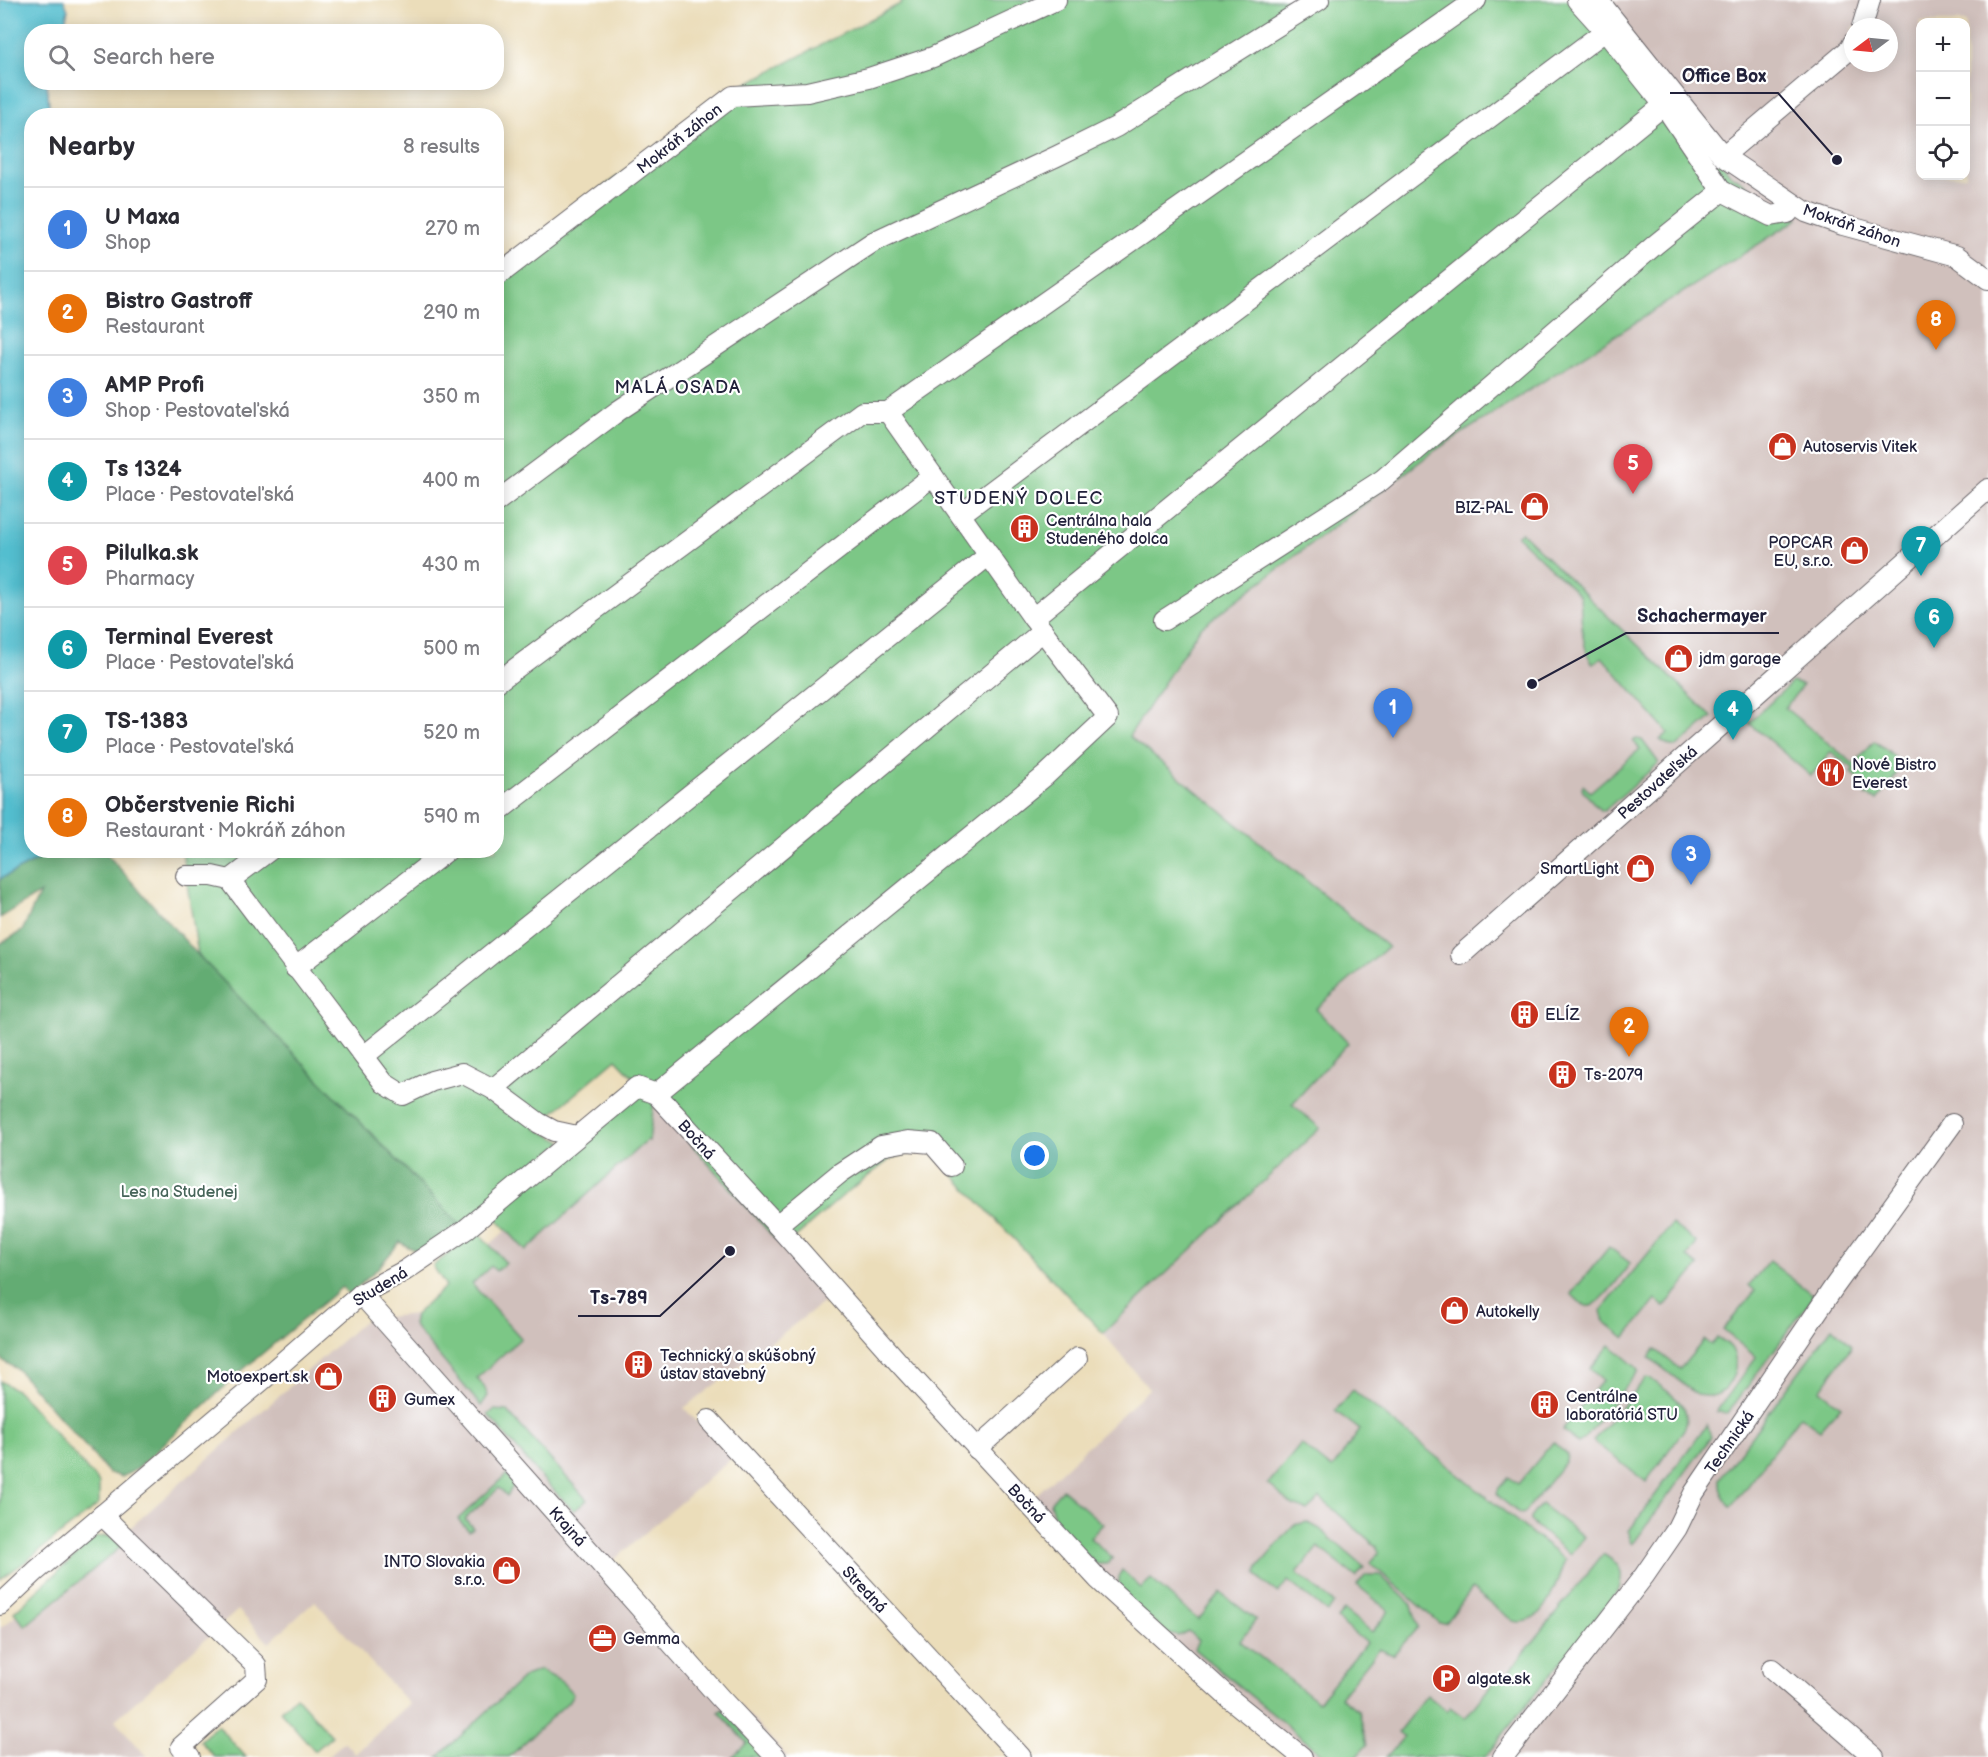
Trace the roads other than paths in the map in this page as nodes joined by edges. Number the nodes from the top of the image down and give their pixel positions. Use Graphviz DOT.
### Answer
graph roads {
  1 [pos="1056,0"];
  2 [pos="1318,0"];
  3 [pos="1476,0"];
  4 [pos="1577,0"];
  5 [pos="1599,0"];
  6 [pos="1870,0"];
  7 [pos="1865,18"];
  8 [pos="1605,31"];
  9 [pos="1844,54"];
  10 [pos="1664,105"];
  11 [pos="1723,156"];
  12 [pos="1722,191"];
  13 [pos="1788,213"];
  14 [pos="504,272"];
  15 [pos="1988,279"];
  16 [pos="888,412"];
  17 [pos="933,476"];
  18 [pos="1988,489"];
  19 [pos="504,496"];
  20 [pos="961,514"];
  21 [pos="989,555"];
  22 [pos="1164,620"];
  23 [pos="1038,624"];
  24 [pos="504,677"];
  25 [pos="504,807"];
  26 [pos="259,858"];
  27 [pos="438,858"];
  28 [pos="186,876"];
  29 [pos="230,880"];
  30 [pos="1461,955"];
  31 [pos="296,968"];
  32 [pos="364,1056"];
  33 [pos="637,1087"];
  34 [pos="493,1089"];
  35 [pos="656,1094"];
  36 [pos="1952,1124"];
  37 [pos="577,1136"];
  38 [pos="952,1166"];
  39 [pos="777,1225"];
  40 [pos="361,1293"];
  41 [pos="1077,1358"];
  42 [pos="709,1420"];
  43 [pos="977,1449"];
  44 [pos="102,1515"];
  45 [pos="36,1570"];
  46 [pos="0,1592"];
  47 [pos="0,1605"];
  48 [pos="1772,1669"];
  49 [pos="190,1757"];
  50 [pos="776,1757"];
  51 [pos="1021,1757"];
  52 [pos="1302,1757"];
  53 [pos="1503,1757"];
  54 [pos="1874,1757"];
  1 -- 14 [label="street, Mokráň záhon"];
  2 -- 19 [label="street"];
  3 -- 16 [label="street"];
  4 -- 8 [label="street"];
  5 -- 11 [label="street, Mokráň záhon"];
  6 -- 7 [label="street"];
  8 -- 10 [label="street"];
  8 -- 20 [label="street"];
  9 -- 11 [label="street"];
  10 -- 12 [label="street"];
  10 -- 23 [label="street"];
  11 -- 15 [label="street, Mokráň záhon"];
  12 -- 13 [label="street"];
  12 -- 22 [label="street"];
  16 -- 17 [label="street"];
  16 -- 24 [label="street"];
  17 -- 20 [label="street"];
  17 -- 25 [label="street"];
  18 -- 30 [label="street, Pestovateľská"];
  20 -- 21 [label="street"];
  21 -- 23 [label="street"];
  21 -- 32 [label="street"];
  23 -- 34 [label="street"];
  23 -- 35 [label="street"];
  26 -- 29 [label="street"];
  27 -- 31 [label="street"];
  28 -- 29 [label="street"];
  29 -- 31 [label="street"];
  31 -- 32 [label="street"];
  32 -- 34 [label="street"];
  33 -- 35 [label="street, Bočná"];
  33 -- 37 [label="street, Studená"];
  34 -- 37 [label="street"];
  35 -- 39 [label="street, Bočná"];
  36 -- 53 [label="street, Technická"];
  37 -- 40 [label="street, Studená"];
  38 -- 39 [label="street"];
  39 -- 43 [label="street, Bočná"];
  40 -- 44 [label="street, Studená"];
  40 -- 50 [label="street, Krajná"];
  41 -- 43 [label="street"];
  42 -- 51 [label="street, Stredná"];
  43 -- 52 [label="street, Bočná"];
  44 -- 45 [label="street, Studená"];
  44 -- 49 [label="street"];
  45 -- 46 [label="street, Studená"];
  45 -- 47 [label="street, Studená"];
  48 -- 54 [label="street"];
}
